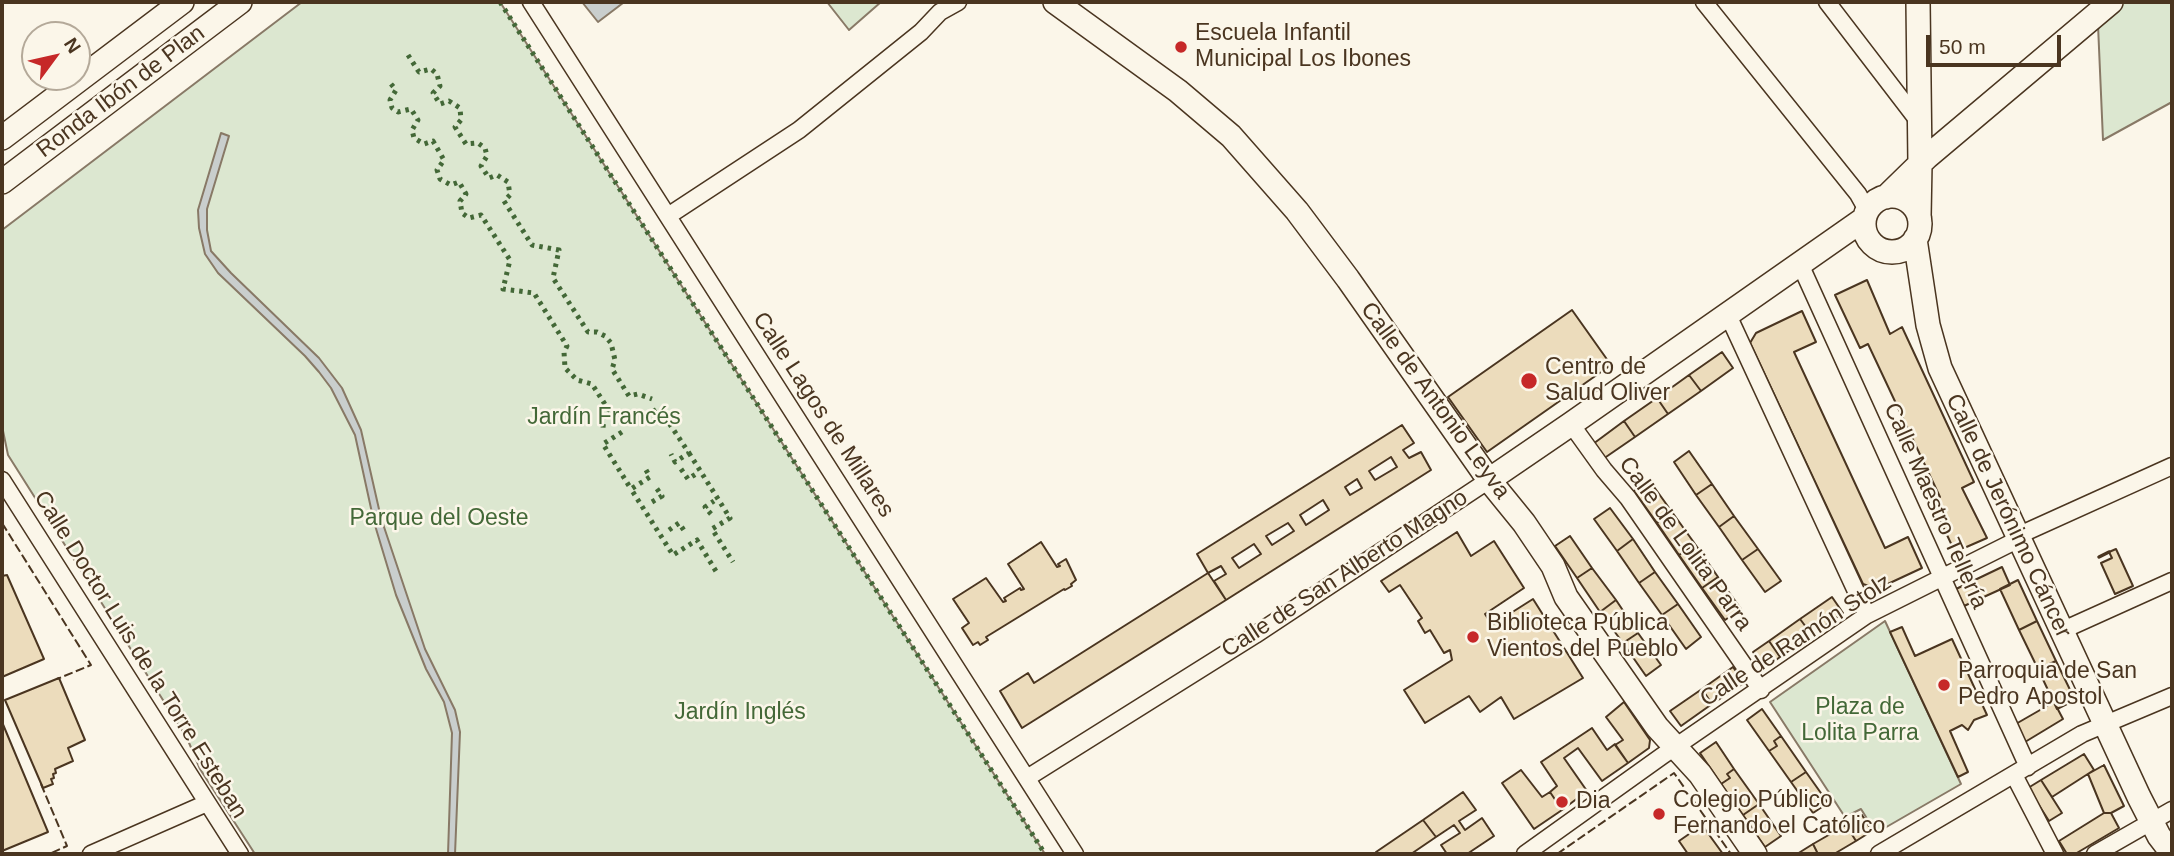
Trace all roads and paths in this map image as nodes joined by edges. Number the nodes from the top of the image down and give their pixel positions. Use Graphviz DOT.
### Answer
graph roads {
  1 [pos="182,2"];
  2 [pos="240,2"];
  3 [pos="531,2"];
  4 [pos="958,2"];
  5 [pos="1055,2"];
  6 [pos="1704,2"];
  7 [pos="1827,2"];
  8 [pos="1918,2"];
  9 [pos="2111,2"];
  10 [pos="943,7"];
  11 [pos="1919,122"];
  12 [pos="1953,135"];
  13 [pos="2,138"];
  14 [pos="1920,164"];
  15 [pos="2,182"];
  16 [pos="1872,209"];
  17 [pos="668,216"];
  18 [pos="1917,228"];
  19 [pos="1800,264"];
  20 [pos="1728,315"];
  21 [pos="1571,424"];
  22 [pos="2172,466"];
  23 [pos="2,480"];
  24 [pos="1489,480"];
  25 [pos="2018,538"];
  26 [pos="1942,577"];
  27 [pos="2172,581"];
  28 [pos="1867,615"];
  29 [pos="2061,631"];
  30 [pos="1761,690"];
  31 [pos="2172,696"];
  32 [pos="2105,724"];
  33 [pos="1675,747"];
  34 [pos="2021,771"];
  35 [pos="1027,778"];
  36 [pos="207,803"];
  37 [pos="2172,810"];
  38 [pos="2151,821"];
  39 [pos="2172,853"];
  40 [pos="91,854"];
  41 [pos="240,854"];
  42 [pos="1075,854"];
  43 [pos="1525,854"];
  44 [pos="1755,854"];
  45 [pos="1879,854"];
  46 [pos="2055,854"];
  47 [pos="2095,854"];
  1 -- 13 [label="street, Ronda Ibón de Plan"];
  2 -- 15 [label="street, Ronda Ibón de Plan"];
  3 -- 17 [label="street, Calle Lagos de Millares"];
  4 -- 10 [label="street"];
  5 -- 24 [label="street, Calle de Antonio Leyva"];
  6 -- 16 [label="street"];
  7 -- 11 [label="street"];
  8 -- 11 [label="street, Calle de Jerónimo Cáncer"];
  9 -- 12 [label="street, Calle de San Alberto Magno"];
  10 -- 17 [label="street"];
  11 -- 12 [label="street"];
  11 -- 14 [label="street, Calle de Jerónimo Cáncer"];
  12 -- 14 [label="street, Calle de San Alberto Magno"];
  14 -- 16 [label="street, Calle de San Alberto Magno"];
  14 -- 18 [label="street, Calle de Jerónimo Cáncer"];
  16 -- 18 [label="street"];
  16 -- 18 [label="street"];
  16 -- 19 [label="street, Calle de San Alberto Magno"];
  17 -- 35 [label="street, Calle Lagos de Millares"];
  18 -- 25 [label="street, Calle de Jerónimo Cáncer"];
  19 -- 20 [label="street, Calle de San Alberto Magno"];
  19 -- 26 [label="street, Calle Maestro Tellería"];
  20 -- 21 [label="street, Calle de San Alberto Magno"];
  20 -- 28 [label="street"];
  21 -- 24 [label="street, Calle de San Alberto Magno"];
  21 -- 30 [label="street, Calle de Lolita Parra"];
  22 -- 25 [label="street, Calle de Ramón Stolz"];
  23 -- 36 [label="street, Calle Doctor Luis de la Torre Esteban"];
  24 -- 33 [label="street, Calle de Antonio Leyva"];
  24 -- 35 [label="street, Calle de San Alberto Magno"];
  25 -- 26 [label="street, Calle de Ramón Stolz"];
  25 -- 29 [label="street, Calle de Jerónimo Cáncer"];
  26 -- 28 [label="street, Calle de Ramón Stolz"];
  26 -- 34 [label="street, Calle Maestro Tellería"];
  27 -- 29 [label="street"];
  28 -- 30 [label="street, Calle de Ramón Stolz"];
  29 -- 32 [label="street, Calle de Jerónimo Cáncer"];
  30 -- 33 [label="street, Calle de Ramón Stolz"];
  31 -- 32 [label="street"];
  32 -- 34 [label="street"];
  32 -- 38 [label="street, Calle de Jerónimo Cáncer"];
  33 -- 43 [label="street, Calle de Ramón Stolz"];
  33 -- 44 [label="street, Calle de Antonio Leyva"];
  34 -- 45 [label="street"];
  34 -- 46 [label="street, Calle Maestro Tellería"];
  35 -- 42 [label="street, Calle Lagos de Millares"];
  36 -- 40 [label="street"];
  36 -- 41 [label="street, Calle Doctor Luis de la Torre Esteban"];
  37 -- 38 [label="street"];
  38 -- 39 [label="street, Calle de Jerónimo Cáncer"];
  38 -- 47 [label="street"];
}
